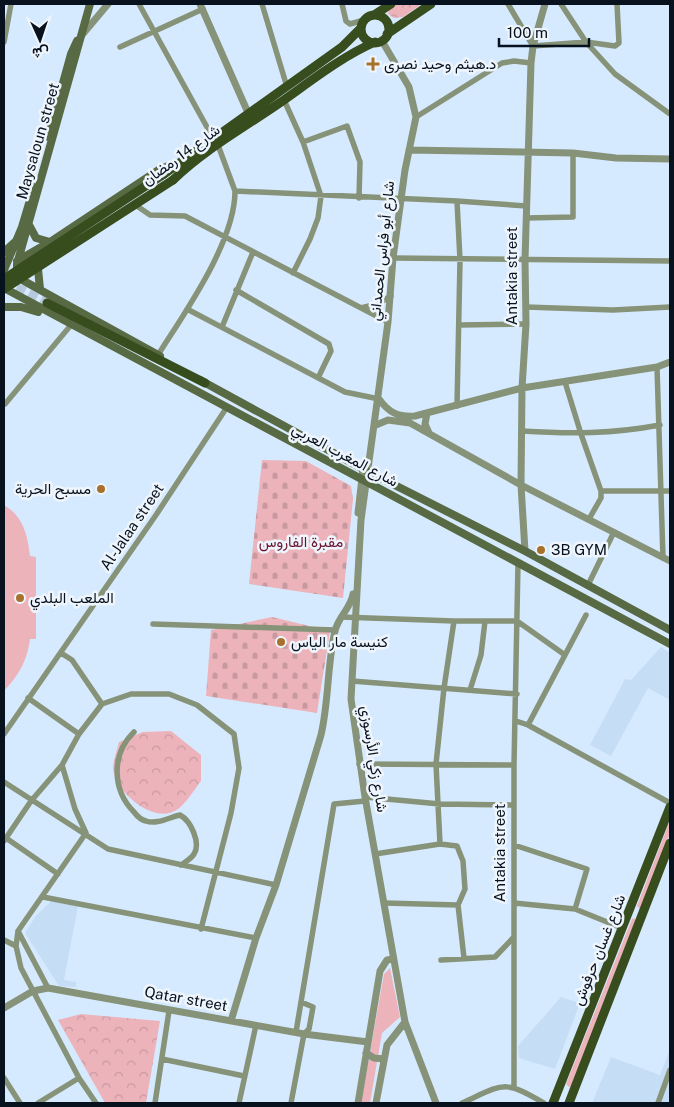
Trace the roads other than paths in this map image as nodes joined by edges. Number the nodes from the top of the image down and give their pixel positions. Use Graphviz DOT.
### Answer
graph roads {
  1 [pos="10,4"];
  2 [pos="90,4"];
  3 [pos="108,4"];
  4 [pos="139,4"];
  5 [pos="262,4"];
  6 [pos="342,4"];
  7 [pos="391,4"];
  8 [pos="431,4"];
  9 [pos="508,4"];
  10 [pos="545,4"];
  11 [pos="561,4"];
  12 [pos="617,4"];
  13 [pos="201,6"];
  14 [pos="374,15"];
  15 [pos="362,24"];
  16 [pos="154,31"];
  17 [pos="82,35"];
  18 [pos="381,39"];
  19 [pos="4,42"];
  20 [pos="586,42"];
  21 [pos="533,46"];
  22 [pos="120,47"];
  23 [pos="531,63"];
  24 [pos="287,87"];
  25 [pos="284,100"];
  26 [pos="670,114"];
  27 [pos="249,115"];
  28 [pos="416,117"];
  29 [pos="216,141"];
  30 [pos="303,142"];
  31 [pos="409,150"];
  32 [pos="528,152"];
  33 [pos="573,153"];
  34 [pos="670,159"];
  35 [pos="184,164"];
  36 [pos="235,191"];
  37 [pos="321,196"];
  38 [pos="359,198"];
  39 [pos="402,199"];
  40 [pos="457,201"];
  41 [pos="137,206"];
  42 [pos="527,206"];
  43 [pos="526,218"];
  44 [pos="29,225"];
  45 [pos="226,237"];
  46 [pos="17,240"];
  47 [pos="50,242"];
  48 [pos="4,252"];
  49 [pos="253,252"];
  50 [pos="393,258"];
  51 [pos="18,260"];
  52 [pos="460,260"];
  53 [pos="525,260"];
  54 [pos="670,261"];
  55 [pos="4,268"];
  56 [pos="38,269"];
  57 [pos="293,273"];
  58 [pos="4,279"];
  59 [pos="24,281"];
  60 [pos="40,289"];
  61 [pos="4,290"];
  62 [pos="236,290"];
  63 [pos="391,296"];
  64 [pos="47,303"];
  65 [pos="4,306"];
  66 [pos="526,307"];
  67 [pos="670,307"];
  68 [pos="361,308"];
  69 [pos="187,309"];
  70 [pos="62,320"];
  71 [pos="388,322"];
  72 [pos="526,324"];
  73 [pos="71,325"];
  74 [pos="459,325"];
  75 [pos="222,327"];
  76 [pos="158,355"];
  77 [pos="670,362"];
  78 [pos="657,368"];
  79 [pos="318,378"];
  80 [pos="565,382"];
  81 [pos="205,383"];
  82 [pos="522,388"];
  83 [pos="379,399"];
  84 [pos="5,404"];
  85 [pos="457,406"];
  86 [pos="227,408"];
  87 [pos="428,413"];
  88 [pos="376,424"];
  89 [pos="660,425"];
  90 [pos="522,431"];
  91 [pos="429,433"];
  92 [pos="580,434"];
  93 [pos="366,471"];
  94 [pos="364,482"];
  95 [pos="521,485"];
  96 [pos="601,491"];
  97 [pos="670,491"];
  98 [pos="662,492"];
  99 [pos="588,519"];
  100 [pos="614,532"];
  101 [pos="525,551"];
  102 [pos="667,559"];
  103 [pos="518,563"];
  104 [pos="588,585"];
  105 [pos="586,615"];
  106 [pos="356,616"];
  107 [pos="341,617"];
  108 [pos="485,621"];
  109 [pos="517,621"];
  110 [pos="454,622"];
  111 [pos="153,624"];
  112 [pos="335,630"];
  113 [pos="670,630"];
  114 [pos="670,644"];
  115 [pos="61,653"];
  116 [pos="565,655"];
  117 [pos="352,681"];
  118 [pos="444,688"];
  119 [pos="470,690"];
  120 [pos="517,694"];
  121 [pos="28,698"];
  122 [pos="102,704"];
  123 [pos="516,720"];
  124 [pos="528,725"];
  125 [pos="134,732"];
  126 [pos="4,734"];
  127 [pos="79,734"];
  128 [pos="359,764"];
  129 [pos="436,764"];
  130 [pos="62,765"];
  131 [pos="514,765"];
  132 [pos="4,782"];
  133 [pos="365,799"];
  134 [pos="31,800"];
  135 [pos="670,803"];
  136 [pos="440,804"];
  137 [pos="514,805"];
  138 [pos="670,807"];
  139 [pos="86,833"];
  140 [pos="5,840"];
  141 [pos="670,843"];
  142 [pos="440,844"];
  143 [pos="514,845"];
  144 [pos="375,854"];
  145 [pos="182,866"];
  146 [pos="215,871"];
  147 [pos="58,874"];
  148 [pos="276,885"];
  149 [pos="43,897"];
  150 [pos="384,903"];
  151 [pos="514,903"];
  152 [pos="458,905"];
  153 [pos="575,909"];
  154 [pos="630,911"];
  155 [pos="642,916"];
  156 [pos="622,928"];
  157 [pos="201,929"];
  158 [pos="18,931"];
  159 [pos="256,938"];
  160 [pos="513,938"];
  161 [pos="4,940"];
  162 [pos="16,946"];
  163 [pos="464,958"];
  164 [pos="393,959"];
  165 [pos="441,960"];
  166 [pos="48,988"];
  167 [pos="33,991"];
  168 [pos="301,1002"];
  169 [pos="4,1008"];
  170 [pos="169,1011"];
  171 [pos="231,1021"];
  172 [pos="405,1022"];
  173 [pos="256,1025"];
  174 [pos="296,1032"];
  175 [pos="304,1034"];
  176 [pos="368,1042"];
  177 [pos="366,1053"];
  178 [pos="162,1059"];
  179 [pos="384,1059"];
  180 [pos="670,1070"];
  181 [pos="244,1076"];
  182 [pos="4,1078"];
  183 [pos="79,1078"];
  184 [pos="514,1086"];
  185 [pos="554,1099"];
  186 [pos="20,1103"];
  187 [pos="38,1103"];
  188 [pos="96,1103"];
  189 [pos="155,1103"];
  190 [pos="239,1103"];
  191 [pos="291,1103"];
  192 [pos="358,1103"];
  193 [pos="376,1103"];
  194 [pos="436,1103"];
  195 [pos="462,1103"];
  196 [pos="544,1103"];
  197 [pos="565,1103"];
  198 [pos="569,1103"];
  199 [pos="658,1103"];
  1 -- 19 [label="street"];
  2 -- 17 [label="main road, Maysaloun street"];
  3 -- 17 [label="street"];
  4 -- 16 [label="street"];
  5 -- 24 [label="street"];
  6 -- 15 [label="street"];
  7 -- 14 [label="main road, شارع 14 رمضان"];
  8 -- 18 [label="main road, شارع 14 رمضان"];
  9 -- 21 [label="street"];
  10 -- 21 [label="street, Antakia street"];
  11 -- 20 [label="street"];
  12 -- 20 [label="street"];
  13 -- 16 [label="street"];
  13 -- 27 [label="street"];
  14 -- 15 [label="main road, شارع 14 رمضان"];
  14 -- 18 [label="main road"];
  15 -- 18 [label="main road"];
  15 -- 24 [label="main road, شارع 14 رمضان"];
  16 -- 22 [label="street"];
  16 -- 29 [label="street"];
  17 -- 44 [label="main road, Maysaloun street"];
  17 -- 46 [label="main road, Maysaloun street"];
  18 -- 25 [label="main road, شارع 14 رمضان"];
  18 -- 28 [label="street, شارع أبو فراس الحمداني"];
  20 -- 21 [label="street"];
  20 -- 26 [label="street"];
  21 -- 23 [label="street, Antakia street"];
  23 -- 28 [label="street"];
  23 -- 32 [label="street, Antakia street"];
  24 -- 27 [label="main road, شارع 14 رمضان"];
  25 -- 29 [label="main road, شارع 14 رمضان"];
  25 -- 30 [label="street"];
  27 -- 29 [label="main road, شارع 14 رمضان"];
  28 -- 31 [label="street, شارع أبو فراس الحمداني"];
  29 -- 35 [label="main road, شارع 14 رمضان"];
  29 -- 36 [label="street"];
  30 -- 37 [label="street"];
  30 -- 38 [label="street"];
  31 -- 32 [label="street"];
  31 -- 39 [label="street, شارع أبو فراس الحمداني"];
  32 -- 33 [label="street"];
  32 -- 42 [label="street, Antakia street"];
  33 -- 34 [label="street"];
  33 -- 43 [label="street"];
  35 -- 41 [label="main road"];
  35 -- 47 [label="main road"];
  35 -- 58 [label="main road, شارع 14 رمضان, bridge"];
  35 -- 61 [label="main road, شارع 14 رمضان, bridge"];
  36 -- 37 [label="street"];
  36 -- 45 [label="street"];
  37 -- 38 [label="street"];
  37 -- 57 [label="street"];
  38 -- 39 [label="street"];
  39 -- 40 [label="street"];
  39 -- 50 [label="street, شارع أبو فراس الحمداني"];
  40 -- 42 [label="street"];
  40 -- 52 [label="street"];
  41 -- 45 [label="street"];
  41 -- 56 [label="main road"];
  42 -- 43 [label="street, Antakia street"];
  43 -- 53 [label="street, Antakia street"];
  44 -- 47 [label="main road"];
  44 -- 51 [label="main road, Maysaloun street"];
  45 -- 49 [label="street"];
  45 -- 69 [label="street"];
  46 -- 48 [label="main road"];
  46 -- 55 [label="main road, Maysaloun street"];
  47 -- 51 [label="main road"];
  49 -- 57 [label="street"];
  49 -- 62 [label="street"];
  50 -- 52 [label="street"];
  50 -- 63 [label="street, شارع أبو فراس الحمداني"];
  51 -- 55 [label="main road"];
  51 -- 59 [label="main road"];
  52 -- 53 [label="street"];
  52 -- 74 [label="street"];
  53 -- 54 [label="street"];
  53 -- 66 [label="street, Antakia street"];
  56 -- 59 [label="main road"];
  56 -- 60 [label="main road"];
  57 -- 68 [label="street"];
  59 -- 60 [label="main road, شارع المغرب العربي"];
  59 -- 61 [label="main road"];
  60 -- 76 [label="main road, شارع المغرب العربي"];
  61 -- 70 [label="main road, شارع المغرب العربي"];
  62 -- 75 [label="street"];
  62 -- 79 [label="street"];
  63 -- 68 [label="street"];
  63 -- 71 [label="street, شارع أبو فراس الحمداني"];
  64 -- 81 [label="main road"];
  65 -- 70 [label="main road"];
  66 -- 67 [label="street"];
  66 -- 72 [label="street, Antakia street"];
  68 -- 71 [label="street"];
  69 -- 75 [label="street"];
  69 -- 76 [label="street"];
  70 -- 73 [label="main road, شارع المغرب العربي"];
  71 -- 83 [label="street, شارع أبو فراس الحمداني"];
  72 -- 74 [label="street"];
  72 -- 82 [label="street, Antakia street"];
  73 -- 84 [label="street"];
  73 -- 86 [label="main road, شارع المغرب العربي"];
  74 -- 85 [label="street"];
  75 -- 79 [label="street"];
  76 -- 81 [label="main road, شارع المغرب العربي"];
  77 -- 78 [label="street"];
  78 -- 80 [label="street"];
  78 -- 89 [label="street"];
  79 -- 83 [label="street"];
  80 -- 82 [label="street"];
  80 -- 92 [label="street"];
  81 -- 93 [label="main road, شارع المغرب العربي"];
  82 -- 85 [label="street"];
  82 -- 90 [label="street, Antakia street"];
  83 -- 87 [label="street"];
  83 -- 88 [label="street, شارع أبو فراس الحمداني"];
  85 -- 87 [label="street"];
  86 -- 94 [label="main road, شارع المغرب العربي"];
  86 -- 115 [label="street, Al-Jalaa street"];
  87 -- 91 [label="street"];
  88 -- 91 [label="street"];
  88 -- 93 [label="street, شارع أبو فراس الحمداني"];
  89 -- 92 [label="street"];
  89 -- 98 [label="street"];
  90 -- 92 [label="street"];
  90 -- 95 [label="street, Antakia street"];
  91 -- 95 [label="street"];
  92 -- 96 [label="street"];
  93 -- 94 [label="street, شارع زكي الأرسوزي"];
  93 -- 101 [label="main road, شارع المغرب العربي"];
  94 -- 103 [label="main road, شارع المغرب العربي"];
  94 -- 106 [label="street, شارع زكي الأرسوزي"];
  94 -- 107 [label="street"];
  95 -- 99 [label="street"];
  95 -- 101 [label="street, Antakia street"];
  96 -- 98 [label="street"];
  96 -- 99 [label="street"];
  97 -- 98 [label="street"];
  98 -- 102 [label="street"];
  99 -- 100 [label="street"];
  100 -- 102 [label="street"];
  100 -- 104 [label="street"];
  101 -- 104 [label="main road, شارع المغرب العربي"];
  103 -- 109 [label="street, Antakia street"];
  103 -- 114 [label="main road, شارع المغرب العربي"];
  104 -- 113 [label="main road, شارع المغرب العربي"];
  105 -- 116 [label="street"];
  106 -- 107 [label="street"];
  106 -- 110 [label="street"];
  106 -- 117 [label="street, شارع زكي الأرسوزي"];
  107 -- 112 [label="street"];
  108 -- 109 [label="street"];
  108 -- 110 [label="street"];
  108 -- 119 [label="street"];
  109 -- 116 [label="street"];
  109 -- 120 [label="street, Antakia street"];
  110 -- 118 [label="street"];
  111 -- 112 [label="street"];
  112 -- 148 [label="street"];
  115 -- 121 [label="street, Al-Jalaa street"];
  115 -- 122 [label="street"];
  116 -- 124 [label="street"];
  117 -- 118 [label="street"];
  117 -- 128 [label="street, شارع زكي الأرسوزي"];
  118 -- 119 [label="street"];
  118 -- 129 [label="street"];
  119 -- 120 [label="street"];
  120 -- 123 [label="street, Antakia street"];
  121 -- 126 [label="street, Al-Jalaa street"];
  121 -- 127 [label="street"];
  122 -- 127 [label="street"];
  122 -- 146 [label="street"];
  123 -- 124 [label="street"];
  123 -- 131 [label="street, Antakia street"];
  124 -- 135 [label="street"];
  125 -- 145 [label="street"];
  127 -- 130 [label="street"];
  128 -- 129 [label="street"];
  128 -- 133 [label="street, شارع زكي الأرسوزي"];
  129 -- 131 [label="street"];
  129 -- 136 [label="street"];
  130 -- 134 [label="street"];
  130 -- 139 [label="street"];
  131 -- 137 [label="street, Antakia street"];
  132 -- 134 [label="street"];
  133 -- 136 [label="street"];
  133 -- 144 [label="street, شارع زكي الأرسوزي"];
  133 -- 168 [label="street"];
  134 -- 139 [label="street"];
  134 -- 140 [label="street"];
  136 -- 137 [label="street"];
  136 -- 142 [label="street"];
  137 -- 143 [label="street, Antakia street"];
  138 -- 154 [label="main road, شارع غسان حرفوش"];
  139 -- 145 [label="street"];
  139 -- 147 [label="street"];
  140 -- 147 [label="street"];
  141 -- 155 [label="main road, شارع غسان حرفوش"];
  142 -- 144 [label="street"];
  142 -- 152 [label="street"];
  143 -- 151 [label="street, Antakia street"];
  143 -- 153 [label="street"];
  144 -- 150 [label="street, شارع زكي الأرسوزي"];
  145 -- 146 [label="street"];
  146 -- 148 [label="street"];
  146 -- 157 [label="street"];
  147 -- 149 [label="street"];
  148 -- 159 [label="street"];
  149 -- 157 [label="street"];
  149 -- 158 [label="street"];
  150 -- 152 [label="street"];
  150 -- 164 [label="street, شارع زكي الأرسوزي"];
  151 -- 153 [label="street"];
  151 -- 160 [label="street, Antakia street"];
  152 -- 163 [label="street"];
  153 -- 156 [label="street"];
  154 -- 155 [label="main road"];
  154 -- 156 [label="main road, شارع غسان حرفوش"];
  155 -- 198 [label="main road, شارع غسان حرفوش"];
  156 -- 185 [label="main road, شارع غسان حرفوش"];
  157 -- 159 [label="street"];
  158 -- 162 [label="street"];
  158 -- 166 [label="street"];
  159 -- 171 [label="street"];
  160 -- 163 [label="street"];
  160 -- 184 [label="street, Antakia street"];
  161 -- 162 [label="street"];
  162 -- 167 [label="street"];
  163 -- 165 [label="street"];
  164 -- 172 [label="street, شارع زكي الأرسوزي"];
  164 -- 176 [label="street"];
  166 -- 167 [label="street, Qatar street"];
  166 -- 170 [label="street, Qatar street"];
  167 -- 169 [label="street, Qatar street"];
  167 -- 183 [label="street"];
  168 -- 174 [label="street"];
  168 -- 175 [label="street"];
  170 -- 171 [label="street, Qatar street"];
  170 -- 178 [label="street"];
  171 -- 173 [label="street, Qatar street"];
  172 -- 179 [label="street"];
  172 -- 194 [label="street, شارع زكي الأرسوزي"];
  173 -- 174 [label="street, Qatar street"];
  173 -- 181 [label="street"];
  174 -- 175 [label="street, Qatar street"];
  175 -- 176 [label="street, Qatar street"];
  175 -- 191 [label="street"];
  176 -- 177 [label="street"];
  177 -- 179 [label="street"];
  177 -- 192 [label="street"];
  178 -- 181 [label="street"];
  178 -- 189 [label="street"];
  179 -- 193 [label="street"];
  180 -- 199 [label="street"];
  181 -- 190 [label="street"];
  182 -- 186 [label="street"];
  183 -- 187 [label="street"];
  183 -- 188 [label="street"];
  184 -- 195 [label="street"];
  184 -- 196 [label="street"];
  185 -- 197 [label="main road"];
}
